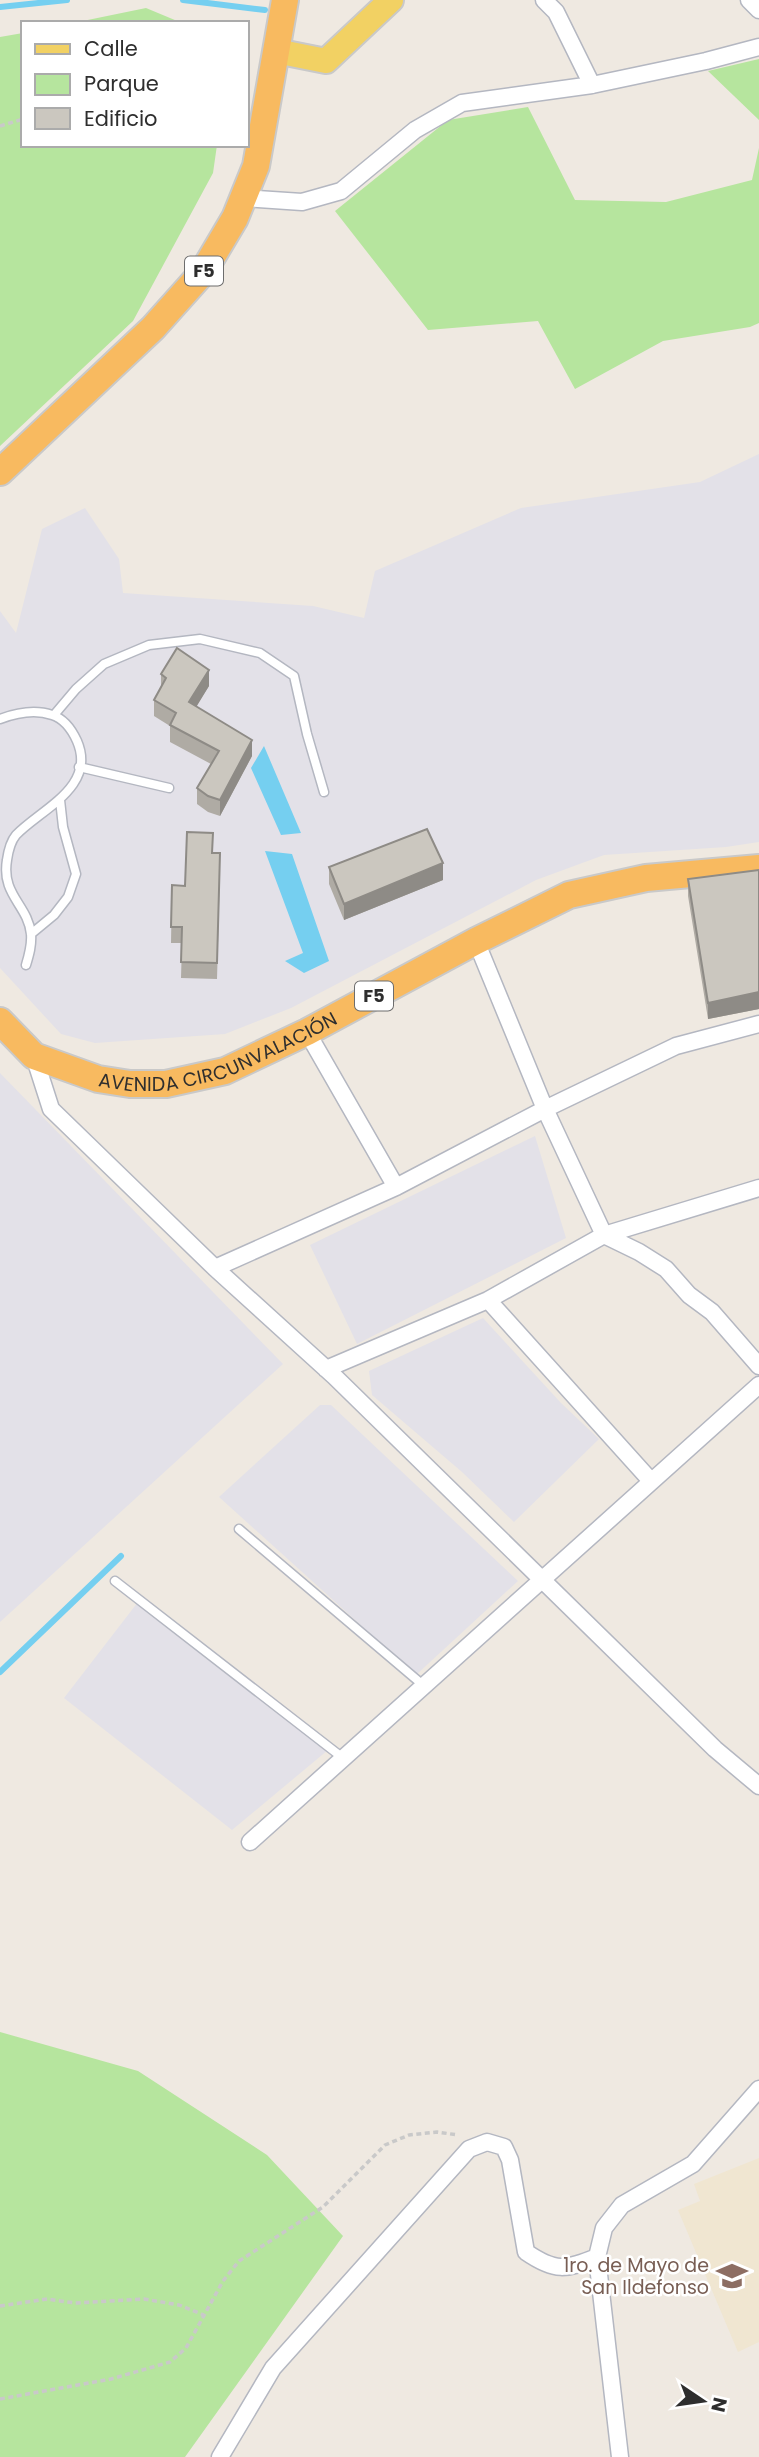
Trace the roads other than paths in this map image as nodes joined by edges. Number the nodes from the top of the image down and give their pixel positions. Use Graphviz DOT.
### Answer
graph roads {
  1 [pos="285,0"];
  2 [pos="391,0"];
  3 [pos="544,0"];
  4 [pos="749,0"];
  5 [pos="759,10"];
  6 [pos="759,47"];
  7 [pos="276,51"];
  8 [pos="592,85"];
  9 [pos="244,198"];
  10 [pos="0,472"];
  11 [pos="54,715"];
  12 [pos="0,719"];
  13 [pos="79,768"];
  14 [pos="169,788"];
  15 [pos="324,792"];
  16 [pos="60,800"];
  17 [pos="759,868"];
  18 [pos="31,934"];
  19 [pos="476,941"];
  20 [pos="26,965"];
  21 [pos="0,1021"];
  22 [pos="759,1024"];
  23 [pos="307,1031"];
  24 [pos="34,1056"];
  25 [pos="545,1109"];
  26 [pos="396,1187"];
  27 [pos="759,1188"];
  28 [pos="604,1235"];
  29 [pos="215,1268"];
  30 [pos="488,1300"];
  31 [pos="759,1366"];
  32 [pos="326,1369"];
  33 [pos="759,1385"];
  34 [pos="651,1481"];
  35 [pos="239,1529"];
  36 [pos="540,1580"];
  37 [pos="115,1581"];
  38 [pos="423,1685"];
  39 [pos="343,1758"];
  40 [pos="759,1786"];
  41 [pos="250,1842"];
  42 [pos="759,2089"];
  43 [pos="597,2257"];
  44 [pos="219,2457"];
  45 [pos="620,2457"];
  1 -- 7 [label="highway, F5"];
  2 -- 7 [label="main road"];
  3 -- 8 [label="street"];
  4 -- 5 [label="street"];
  6 -- 8 [label="street"];
  7 -- 9 [label="highway, F5"];
  8 -- 9 [label="street"];
  9 -- 10 [label="highway, F5"];
  11 -- 12 [label="lane"];
  11 -- 13 [label="lane"];
  11 -- 15 [label="lane"];
  13 -- 14 [label="lane"];
  13 -- 16 [label="lane"];
  16 -- 18 [label="lane"];
  16 -- 18 [label="lane"];
  17 -- 19 [label="highway, AVENIDA CIRCUNVALACIÓN / F5"];
  18 -- 20 [label="lane"];
  19 -- 23 [label="highway, AVENIDA CIRCUNVALACIÓN / F5"];
  19 -- 25 [label="street"];
  21 -- 24 [label="highway, AVENIDA CIRCUNVALACIÓN / F5"];
  22 -- 25 [label="street"];
  23 -- 24 [label="highway, AVENIDA CIRCUNVALACIÓN / F5"];
  23 -- 26 [label="street"];
  24 -- 29 [label="street"];
  25 -- 26 [label="street"];
  25 -- 28 [label="street"];
  26 -- 29 [label="street"];
  27 -- 28 [label="street"];
  28 -- 30 [label="street"];
  28 -- 31 [label="street"];
  29 -- 32 [label="street"];
  30 -- 32 [label="street"];
  30 -- 34 [label="street"];
  32 -- 36 [label="street"];
  33 -- 34 [label="street"];
  34 -- 36 [label="street"];
  35 -- 38 [label="lane"];
  36 -- 38 [label="street"];
  36 -- 40 [label="street"];
  37 -- 39 [label="lane"];
  38 -- 39 [label="street"];
  39 -- 41 [label="street"];
  42 -- 43 [label="street"];
  43 -- 44 [label="street"];
  43 -- 45 [label="street"];
}
